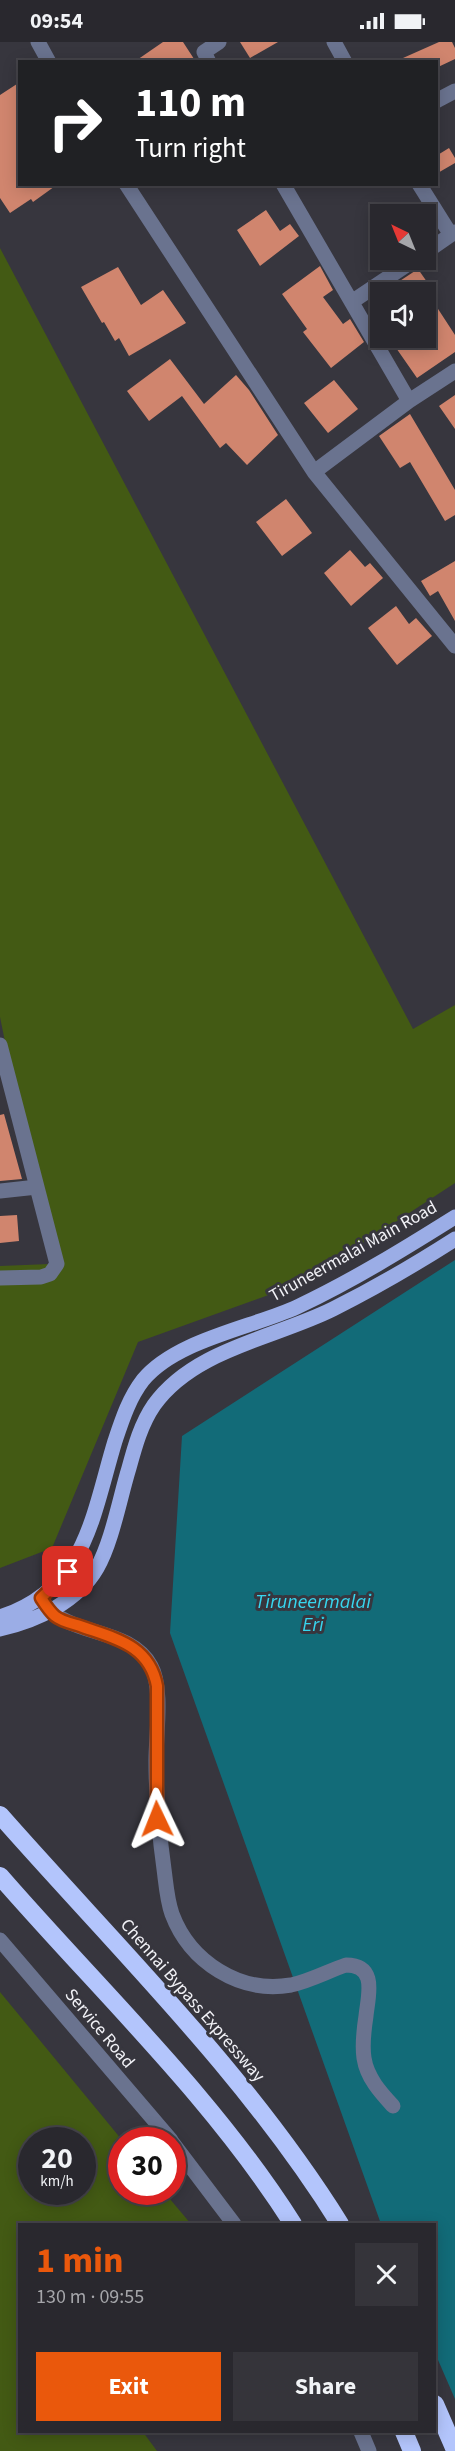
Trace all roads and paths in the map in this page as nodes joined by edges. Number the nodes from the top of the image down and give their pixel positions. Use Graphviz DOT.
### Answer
graph roads {
  1 [pos="38,42"];
  2 [pos="219,42"];
  3 [pos="334,42"];
  4 [pos="48,60"];
  5 [pos="208,60"];
  6 [pos="344,60"];
  7 [pos="455,91"];
  8 [pos="438,100"];
  9 [pos="127,186"];
  10 [pos="284,186"];
  11 [pos="420,186"];
  12 [pos="453,234"];
  13 [pos="436,245"];
  14 [pos="399,270"];
  15 [pos="352,301"];
  16 [pos="455,371"];
  17 [pos="409,401"];
  18 [pos="314,472"];
  19 [pos="455,646"];
  20 [pos="0,1048"];
  21 [pos="37,1187"];
  22 [pos="0,1191"];
  23 [pos="455,1217"];
  24 [pos="455,1239"];
  25 [pos="0,1278"];
  26 [pos="45,1604"];
  27 [pos="0,1617"];
  28 [pos="0,1629"];
  29 [pos="0,1815"];
  30 [pos="0,1876"];
  31 [pos="0,1940"];
  32 [pos="393,2106"];
  33 [pos="160,2127"];
  34 [pos="186,2160"];
  35 [pos="233,2223"];
  36 [pos="291,2223"];
  37 [pos="339,2223"];
  38 [pos="436,2406"];
  39 [pos="361,2433"];
  40 [pos="404,2433"];
  41 [pos="455,2450"];
  42 [pos="369,2451"];
  43 [pos="412,2451"];
  1 -- 4 [label="street"];
  2 -- 5 [label="street"];
  3 -- 6 [label="street"];
  7 -- 8 [label="street"];
  9 -- 18 [label="street"];
  10 -- 15 [label="street"];
  11 -- 12 [label="street"];
  12 -- 13 [label="street"];
  14 -- 15 [label="street"];
  15 -- 17 [label="street"];
  16 -- 17 [label="street"];
  17 -- 18 [label="street"];
  18 -- 19 [label="street"];
  20 -- 21 [label="street"];
  21 -- 22 [label="street"];
  21 -- 25 [label="street"];
  23 -- 26 [label="main road, Tiruneermalai Main Road"];
  24 -- 26 [label="main road, Tiruneermalai Main Road"];
  26 -- 27 [label="main road, Tiruneermalai Main Road"];
  26 -- 28 [label="main road, Tiruneermalai Main Road"];
  26 -- 32 [label="street"];
  29 -- 37 [label="highway, Chennai Bypass Expressway"];
  30 -- 36 [label="highway"];
  31 -- 33 [label="street, Service Road"];
  34 -- 35 [label="street, Service Road"];
  38 -- 41 [label="highway"];
  39 -- 42 [label="street"];
  40 -- 43 [label="highway"];
}
